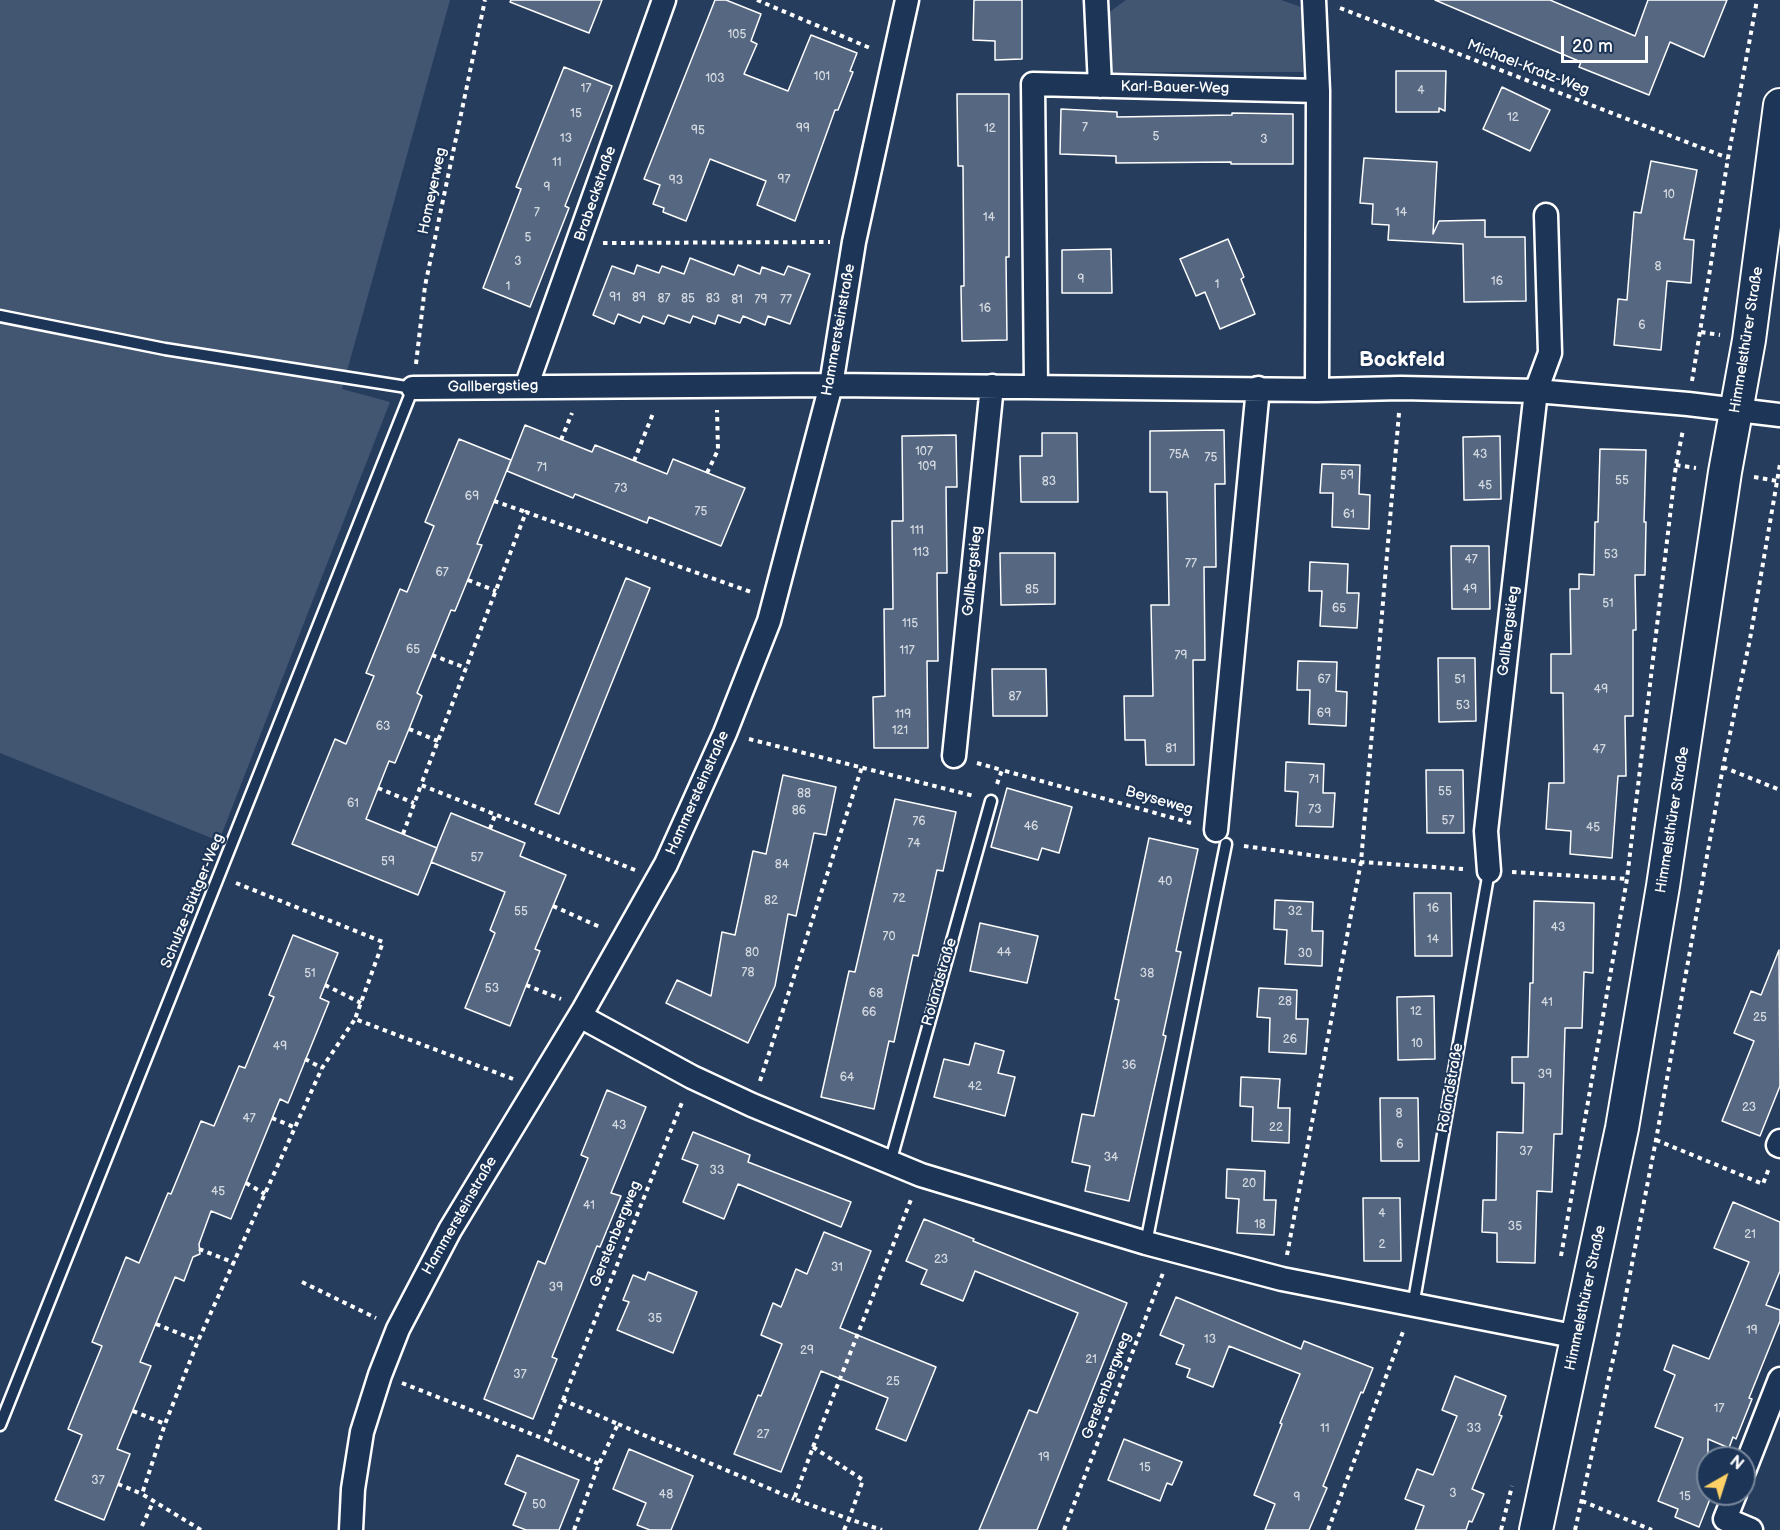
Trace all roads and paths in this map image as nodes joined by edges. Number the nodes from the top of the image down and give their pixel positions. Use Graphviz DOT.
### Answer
graph roads {
  1 [pos="485,0"];
  2 [pos="664,0"];
  3 [pos="757,0"];
  4 [pos="907,0"];
  5 [pos="1096,0"];
  6 [pos="1314,0"];
  7 [pos="1757,0"];
  8 [pos="1338,7"];
  9 [pos="894,58"];
  10 [pos="1100,86"];
  11 [pos="1318,91"];
  12 [pos="1780,105"];
  13 [pos="1728,158"];
  14 [pos="1546,215"];
  15 [pos="854,242"];
  16 [pos="578,243"];
  17 [pos="0,316"];
  18 [pos="831,385"];
  19 [pos="664,386"];
  20 [pos="716,386"];
  21 [pos="992,386"];
  22 [pos="1036,386"];
  23 [pos="526,387"];
  24 [pos="413,388"];
  25 [pos="1258,388"];
  26 [pos="1401,388"];
  27 [pos="1317,390"];
  28 [pos="1536,391"];
  29 [pos="1689,404"];
  30 [pos="1736,410"];
  31 [pos="1780,415"];
  32 [pos="634,461"];
  33 [pos="1780,464"];
  34 [pos="707,473"];
  35 [pos="494,501"];
  36 [pos="526,512"];
  37 [pos="468,580"];
  38 [pos="496,591"];
  39 [pos="775,601"];
  40 [pos="432,655"];
  41 [pos="466,668"];
  42 [pos="409,729"];
  43 [pos="725,733"];
  44 [pos="438,741"];
  45 [pos="954,756"];
  46 [pos="1723,767"];
  47 [pos="861,768"];
  48 [pos="421,785"];
  49 [pos="378,788"];
  50 [pos="1780,790"];
  51 [pos="991,801"];
  52 [pos="414,803"];
  53 [pos="495,815"];
  54 [pos="490,829"];
  55 [pos="403,834"];
  56 [pos="1221,837"];
  57 [pos="1361,862"];
  58 [pos="1489,871"];
  59 [pos="219,876"];
  60 [pos="658,879"];
  61 [pos="1626,879"];
  62 [pos="553,906"];
  63 [pos="625,939"];
  64 [pos="325,985"];
  65 [pos="526,985"];
  66 [pos="361,1003"];
  67 [pos="582,1012"];
  68 [pos="355,1018"];
  69 [pos="306,1059"];
  70 [pos="322,1068"];
  71 [pos="692,1077"];
  72 [pos="536,1088"];
  73 [pos="752,1105"];
  74 [pos="272,1118"];
  75 [pos="296,1128"];
  76 [pos="1656,1140"];
  77 [pos="1780,1144"];
  78 [pos="890,1164"];
  79 [pos="921,1175"];
  80 [pos="246,1183"];
  81 [pos="265,1194"];
  82 [pos="1146,1243"];
  83 [pos="199,1249"];
  84 [pos="1172,1250"];
  85 [pos="1560,1262"];
  86 [pos="235,1263"];
  87 [pos="1282,1279"];
  88 [pos="302,1282"];
  89 [pos="1413,1306"];
  90 [pos="156,1324"];
  91 [pos="398,1329"];
  92 [pos="1578,1337"];
  93 [pos="198,1341"];
  94 [pos="380,1375"];
  95 [pos="1780,1379"];
  96 [pos="562,1400"];
  97 [pos="133,1411"];
  98 [pos="165,1424"];
  99 [pos="618,1424"];
  100 [pos="0,1425"];
  101 [pos="547,1440"];
  102 [pos="1754,1446"];
  103 [pos="813,1448"];
  104 [pos="599,1464"];
  105 [pos="1512,1483"];
  106 [pos="118,1484"];
  107 [pos="142,1494"];
  108 [pos="794,1499"];
  109 [pos="1582,1501"];
  110 [pos="153,1502"];
  111 [pos="1730,1506"];
  112 [pos="849,1519"];
  113 [pos="142,1526"];
  114 [pos="201,1530"];
  115 [pos="351,1530"];
  116 [pos="574,1530"];
  117 [pos="844,1530"];
  118 [pos="882,1530"];
  119 [pos="1064,1530"];
  120 [pos="1328,1530"];
  121 [pos="1501,1530"];
  122 [pos="1536,1530"];
  123 [pos="1575,1530"];
  124 [pos="1652,1530"];
  125 [pos="1751,1530"];
  1 -- 24 [label="path, Homeyerweg"];
  2 -- 16 [label="street, Brabeckstraße"];
  3 -- 9 [label="path"];
  4 -- 9 [label="street, Hammersteinstraße"];
  5 -- 10 [label="street"];
  6 -- 11 [label="street"];
  7 -- 13 [label="path"];
  8 -- 13 [label="path, Michael-Kratz-Weg"];
  9 -- 15 [label="street, Hammersteinstraße"];
  10 -- 11 [label="street, Karl-Bauer-Weg"];
  10 -- 22 [label="street, Karl-Bauer-Weg"];
  11 -- 27 [label="street"];
  12 -- 30 [label="street, Himmelsthürer Straße"];
  13 -- 29 [label="path"];
  14 -- 28 [label="street, Gallbergstieg"];
  15 -- 16 [label="path"];
  15 -- 18 [label="street, Hammersteinstraße"];
  16 -- 23 [label="street, Brabeckstraße"];
  17 -- 24 [label="lane, Gallbergstieg"];
  18 -- 20 [label="street, Gallbergstieg"];
  18 -- 21 [label="street, Gallbergstieg"];
  18 -- 39 [label="street, Hammersteinstraße"];
  19 -- 20 [label="street, Gallbergstieg"];
  19 -- 23 [label="street, Gallbergstieg"];
  19 -- 32 [label="path"];
  20 -- 34 [label="path"];
  21 -- 22 [label="street, Gallbergstieg"];
  21 -- 45 [label="street, Gallbergstieg"];
  22 -- 25 [label="street, Gallbergstieg"];
  23 -- 24 [label="street, Gallbergstieg"];
  24 -- 59 [label="lane, Schulze-Büttger-Weg"];
  25 -- 27 [label="street, Gallbergstieg"];
  25 -- 56 [label="street"];
  26 -- 27 [label="street, Gallbergstieg"];
  26 -- 28 [label="street, Gallbergstieg"];
  26 -- 57 [label="path"];
  28 -- 29 [label="street, Gallbergstieg"];
  28 -- 58 [label="street, Gallbergstieg"];
  29 -- 30 [label="street, Gallbergstieg"];
  29 -- 61 [label="path"];
  30 -- 31 [label="street, Gallbergstieg"];
  30 -- 92 [label="street, Himmelsthürer Straße"];
  33 -- 46 [label="path"];
  35 -- 36 [label="path"];
  36 -- 38 [label="path"];
  36 -- 39 [label="path"];
  37 -- 38 [label="path"];
  38 -- 41 [label="path"];
  39 -- 43 [label="street, Hammersteinstraße"];
  40 -- 41 [label="path"];
  41 -- 44 [label="path"];
  42 -- 44 [label="path"];
  43 -- 47 [label="path"];
  43 -- 60 [label="street, Hammersteinstraße"];
  44 -- 48 [label="path"];
  46 -- 50 [label="path"];
  46 -- 76 [label="path"];
  47 -- 51 [label="path"];
  47 -- 73 [label="path"];
  48 -- 52 [label="path"];
  48 -- 53 [label="path"];
  49 -- 52 [label="path"];
  51 -- 56 [label="path, Beyseweg"];
  51 -- 78 [label="lane, Rolandstraße"];
  52 -- 55 [label="path"];
  53 -- 54 [label="path"];
  53 -- 60 [label="path"];
  56 -- 57 [label="path, Beyseweg"];
  56 -- 82 [label="lane"];
  57 -- 58 [label="path, Beyseweg"];
  57 -- 87 [label="path"];
  58 -- 61 [label="path, Beyseweg"];
  58 -- 89 [label="lane, Rolandstraße"];
  59 -- 66 [label="path"];
  59 -- 100 [label="lane, Schulze-Büttger-Weg"];
  60 -- 63 [label="street, Hammersteinstraße"];
  61 -- 85 [label="path"];
  62 -- 63 [label="path"];
  63 -- 67 [label="street, Hammersteinstraße"];
  64 -- 66 [label="path"];
  65 -- 67 [label="path"];
  66 -- 68 [label="path"];
  67 -- 71 [label="street"];
  67 -- 72 [label="street, Hammersteinstraße"];
  68 -- 70 [label="path"];
  68 -- 72 [label="path"];
  69 -- 70 [label="path"];
  70 -- 75 [label="path"];
  71 -- 73 [label="street"];
  71 -- 96 [label="path, Gerstenbergweg"];
  72 -- 91 [label="street, Hammersteinstraße"];
  73 -- 78 [label="street"];
  74 -- 75 [label="path"];
  75 -- 81 [label="path"];
  76 -- 77 [label="path"];
  76 -- 109 [label="path"];
  78 -- 79 [label="street"];
  79 -- 82 [label="street"];
  79 -- 103 [label="path"];
  80 -- 81 [label="path"];
  81 -- 86 [label="path"];
  82 -- 84 [label="street"];
  83 -- 86 [label="path"];
  84 -- 87 [label="street"];
  84 -- 119 [label="path, Gerstenbergweg"];
  86 -- 93 [label="path"];
  87 -- 89 [label="street"];
  88 -- 91 [label="path"];
  89 -- 92 [label="street"];
  89 -- 120 [label="path"];
  90 -- 93 [label="path"];
  91 -- 94 [label="street, Hammersteinstraße"];
  92 -- 122 [label="street, Himmelsthürer Straße"];
  93 -- 98 [label="path"];
  94 -- 101 [label="path"];
  94 -- 115 [label="street, Hammersteinstraße"];
  95 -- 102 [label="street"];
  96 -- 99 [label="path"];
  96 -- 101 [label="path, Gerstenbergweg"];
  97 -- 98 [label="path"];
  98 -- 107 [label="path"];
  99 -- 104 [label="path"];
  99 -- 108 [label="path"];
  101 -- 104 [label="path"];
  103 -- 108 [label="path"];
  103 -- 112 [label="path"];
  104 -- 116 [label="path"];
  105 -- 121 [label="path"];
  106 -- 107 [label="path"];
  107 -- 110 [label="path"];
  108 -- 112 [label="path"];
  109 -- 123 [label="path"];
  109 -- 124 [label="path"];
  110 -- 113 [label="path"];
  110 -- 114 [label="path"];
  111 -- 125 [label="street"];
  112 -- 117 [label="path"];
  112 -- 118 [label="path"];
}
